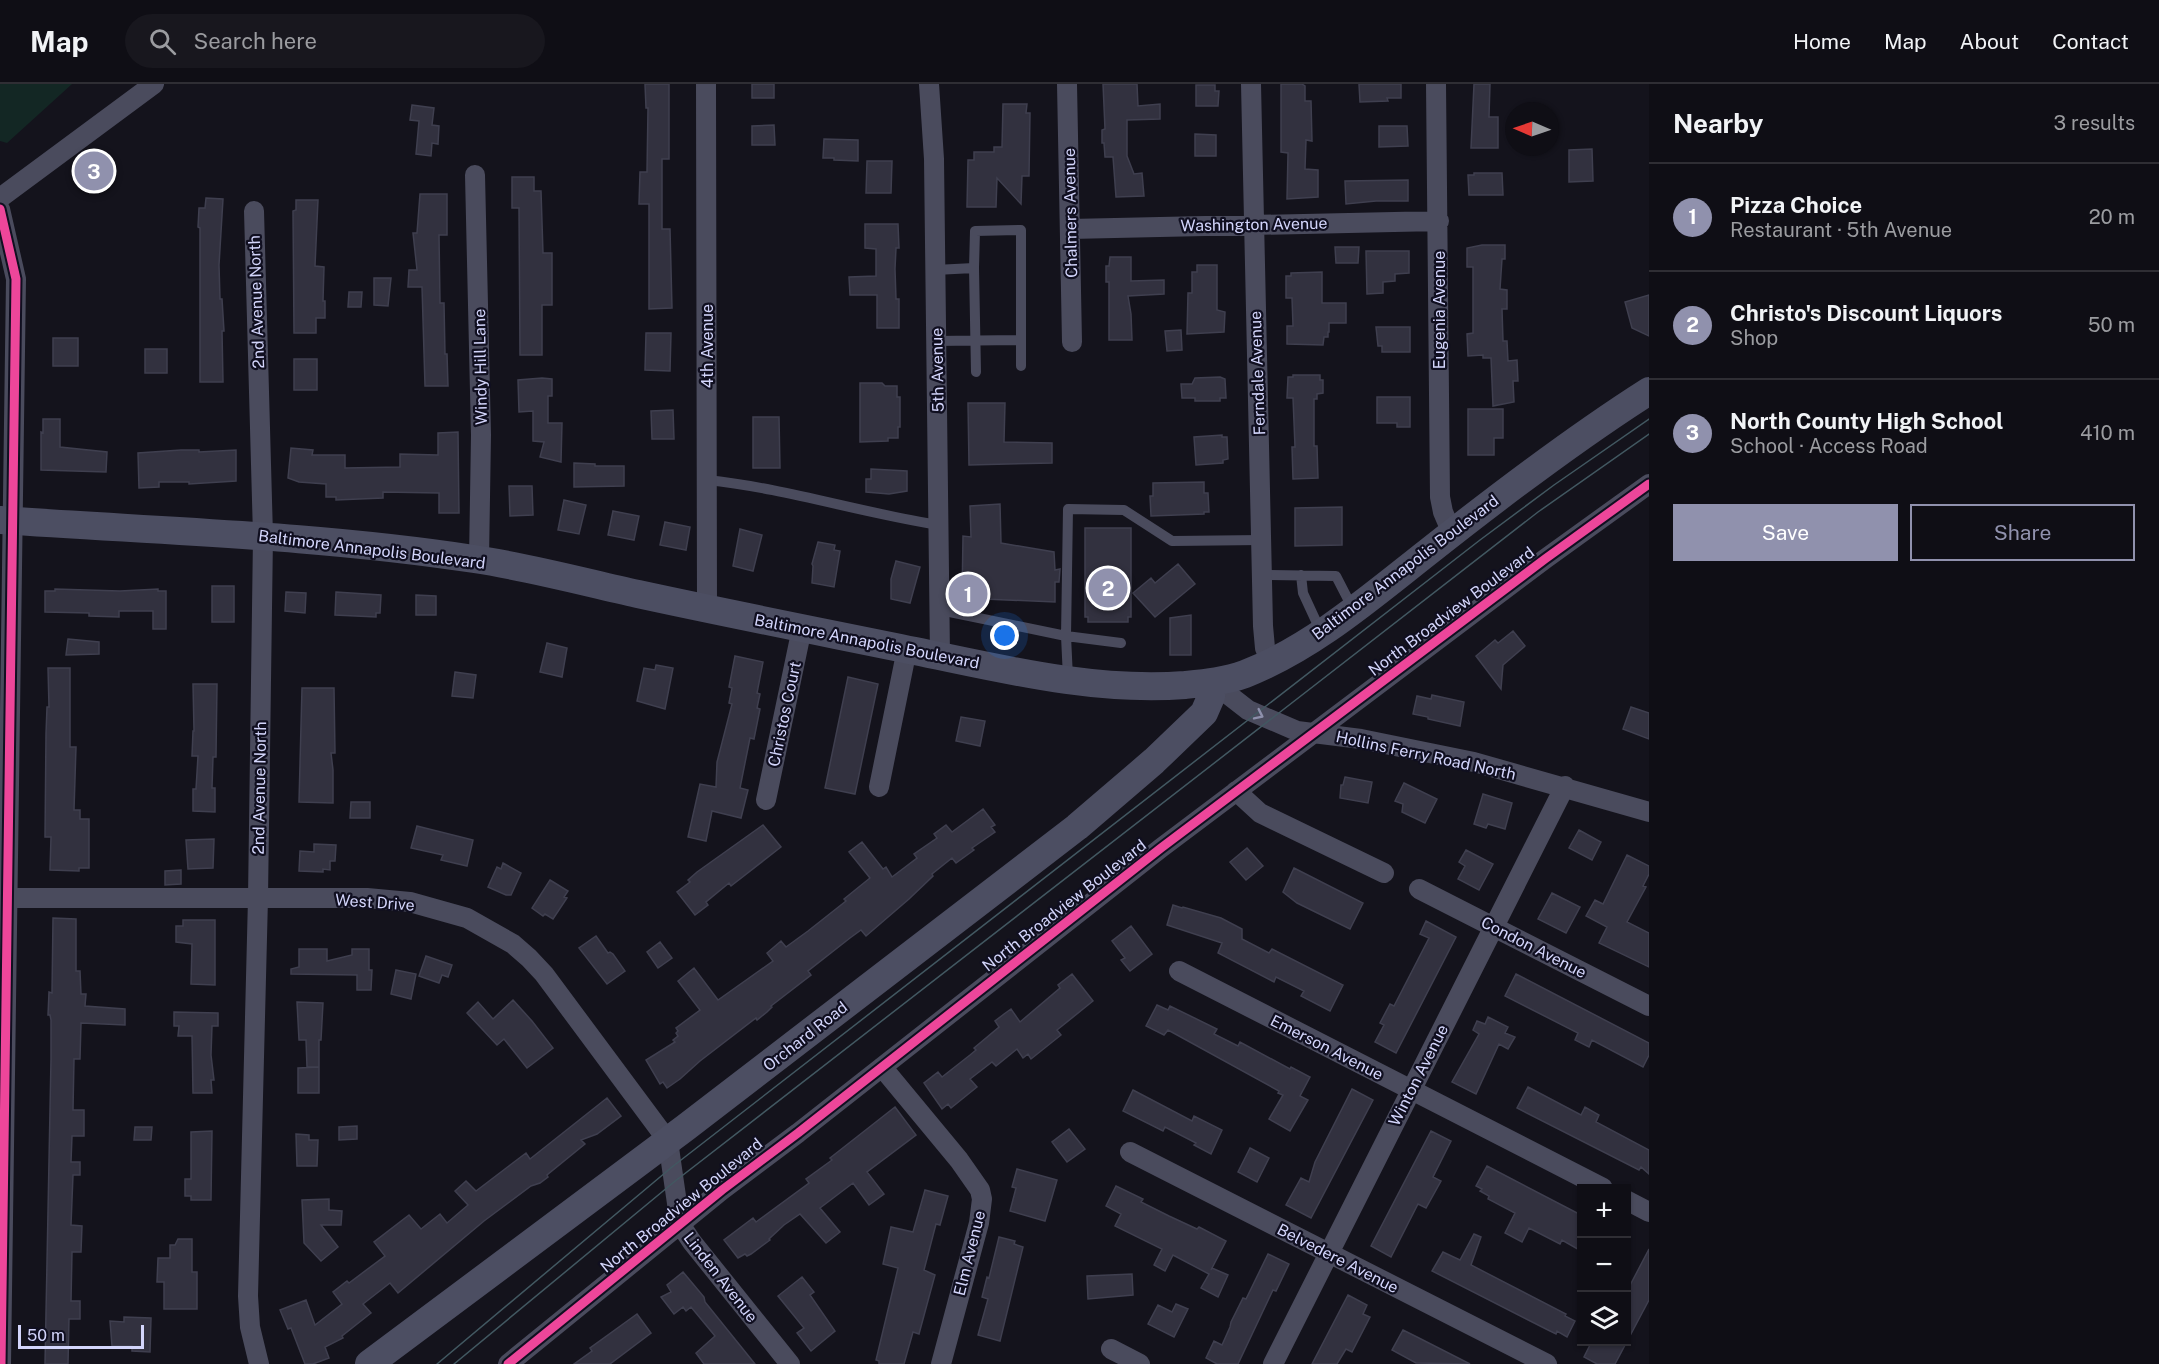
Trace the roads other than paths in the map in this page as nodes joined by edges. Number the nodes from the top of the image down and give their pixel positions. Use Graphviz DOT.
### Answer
graph roads {
  1 [pos="154,84"];
  2 [pos="706,84"];
  3 [pos="929,84"];
  4 [pos="1068,84"];
  5 [pos="1251,84"];
  6 [pos="1436,84"];
  7 [pos="475,175"];
  8 [pos="0,198"];
  9 [pos="0,209"];
  10 [pos="254,211"];
  11 [pos="1439,220"];
  12 [pos="1253,224"];
  13 [pos="1070,229"];
  14 [pos="974,268"];
  15 [pos="936,270"];
  16 [pos="975,340"];
  17 [pos="1021,340"];
  18 [pos="936,341"];
  19 [pos="1072,342"];
  20 [pos="1021,366"];
  21 [pos="976,372"];
  22 [pos="1649,391"];
  23 [pos="707,480"];
  24 [pos="1649,484"];
  25 [pos="7,520"];
  26 [pos="939,525"];
  27 [pos="1452,533"];
  28 [pos="263,536"];
  29 [pos="1262,540"];
  30 [pos="479,560"];
  31 [pos="1262,575"];
  32 [pos="1301,576"];
  33 [pos="707,609"];
  34 [pos="940,610"];
  35 [pos="1353,610"];
  36 [pos="802,628"];
  37 [pos="1321,632"];
  38 [pos="1066,636"];
  39 [pos="1121,643"];
  40 [pos="907,650"];
  41 [pos="940,656"];
  42 [pos="1271,662"];
  43 [pos="1068,680"];
  44 [pos="1212,682"];
  45 [pos="1314,733"];
  46 [pos="1564,786"];
  47 [pos="879,787"];
  48 [pos="1236,791"];
  49 [pos="766,800"];
  50 [pos="1649,812"];
  51 [pos="1384,873"];
  52 [pos="1419,889"];
  53 [pos="8,898"];
  54 [pos="258,898"];
  55 [pos="1494,927"];
  56 [pos="1179,970"];
  57 [pos="1649,1006"];
  58 [pos="882,1067"];
  59 [pos="1411,1090"];
  60 [pos="669,1141"];
  61 [pos="1130,1152"];
  62 [pos="1595,1184"];
  63 [pos="1631,1203"];
  64 [pos="1649,1212"];
  65 [pos="680,1224"];
  66 [pos="1328,1253"];
  67 [pos="1111,1348"];
  68 [pos="513,1362"];
  69 [pos="2,1364"];
  70 [pos="259,1364"];
  71 [pos="369,1364"];
  72 [pos="790,1364"];
  73 [pos="940,1364"];
  74 [pos="1140,1364"];
  75 [pos="1273,1364"];
  76 [pos="1547,1364"];
  1 -- 8 [label="street"];
  2 -- 23 [label="street, 4th Avenue"];
  3 -- 15 [label="street, 5th Avenue"];
  4 -- 13 [label="street, Chalmers Avenue"];
  5 -- 12 [label="street, Ferndale Avenue"];
  6 -- 11 [label="street, Eugenia Avenue"];
  7 -- 30 [label="street, Windy Hill Lane"];
  9 -- 25 [label="street"];
  10 -- 28 [label="street, 2nd Avenue North"];
  11 -- 12 [label="street, Washington Avenue"];
  11 -- 27 [label="street, Eugenia Avenue"];
  12 -- 13 [label="street, Washington Avenue"];
  12 -- 29 [label="street, Ferndale Avenue"];
  13 -- 19 [label="street, Chalmers Avenue"];
  14 -- 15 [label="lane"];
  14 -- 16 [label="lane"];
  14 -- 17 [label="lane"];
  15 -- 18 [label="street, 5th Avenue"];
  16 -- 17 [label="lane"];
  16 -- 18 [label="lane"];
  16 -- 21 [label="lane"];
  17 -- 20 [label="lane"];
  18 -- 26 [label="street, 5th Avenue"];
  22 -- 27 [label="main road, Baltimore Annapolis Boulevard"];
  23 -- 26 [label="lane"];
  23 -- 33 [label="street, 4th Avenue"];
  24 -- 45 [label="street, North Broadview Boulevard"];
  25 -- 28 [label="main road, Baltimore Annapolis Boulevard"];
  25 -- 53 [label="street"];
  26 -- 34 [label="street, 5th Avenue"];
  27 -- 35 [label="main road, Baltimore Annapolis Boulevard"];
  28 -- 30 [label="main road, Baltimore Annapolis Boulevard"];
  28 -- 54 [label="street, 2nd Avenue North"];
  29 -- 31 [label="street, Ferndale Avenue"];
  29 -- 38 [label="lane"];
  30 -- 33 [label="main road, Baltimore Annapolis Boulevard"];
  31 -- 32 [label="lane"];
  31 -- 42 [label="street, Ferndale Avenue"];
  32 -- 35 [label="lane"];
  32 -- 37 [label="lane"];
  33 -- 36 [label="main road, Baltimore Annapolis Boulevard"];
  34 -- 38 [label="lane"];
  34 -- 41 [label="street, 5th Avenue"];
  35 -- 37 [label="main road, Baltimore Annapolis Boulevard"];
  36 -- 40 [label="main road, Baltimore Annapolis Boulevard"];
  36 -- 49 [label="street, Christos Court"];
  37 -- 42 [label="main road, Baltimore Annapolis Boulevard"];
  38 -- 39 [label="lane"];
  38 -- 43 [label="lane"];
  40 -- 41 [label="main road, Baltimore Annapolis Boulevard"];
  40 -- 47 [label="street"];
  41 -- 43 [label="main road, Baltimore Annapolis Boulevard"];
  42 -- 44 [label="main road, Baltimore Annapolis Boulevard"];
  43 -- 44 [label="main road, Baltimore Annapolis Boulevard"];
  44 -- 45 [label="street, Hollins Ferry Road North, one-way"];
  44 -- 60 [label="main road, Orchard Road"];
  45 -- 46 [label="street, Hollins Ferry Road North"];
  45 -- 48 [label="street, North Broadview Boulevard"];
  46 -- 50 [label="street, Hollins Ferry Road North"];
  46 -- 55 [label="street, Winton Avenue"];
  48 -- 51 [label="street"];
  48 -- 58 [label="street, North Broadview Boulevard"];
  52 -- 55 [label="street, Condon Avenue"];
  53 -- 54 [label="street, West Drive"];
  53 -- 69 [label="street"];
  54 -- 60 [label="street, West Drive"];
  54 -- 70 [label="street, 2nd Avenue North"];
  55 -- 57 [label="street, Condon Avenue"];
  55 -- 59 [label="street, Winton Avenue"];
  56 -- 59 [label="street, Emerson Avenue"];
  58 -- 65 [label="street, North Broadview Boulevard"];
  58 -- 73 [label="street, Elm Avenue"];
  59 -- 62 [label="street, Emerson Avenue"];
  59 -- 66 [label="street, Winton Avenue"];
  60 -- 65 [label="street, Linden Avenue"];
  60 -- 71 [label="main road, Orchard Road"];
  61 -- 66 [label="street, Belvedere Avenue"];
  63 -- 64 [label="street"];
  65 -- 68 [label="street, North Broadview Boulevard"];
  65 -- 72 [label="street, Linden Avenue"];
  66 -- 75 [label="street, Winton Avenue"];
  66 -- 76 [label="street, Belvedere Avenue"];
  67 -- 74 [label="street"];
}
